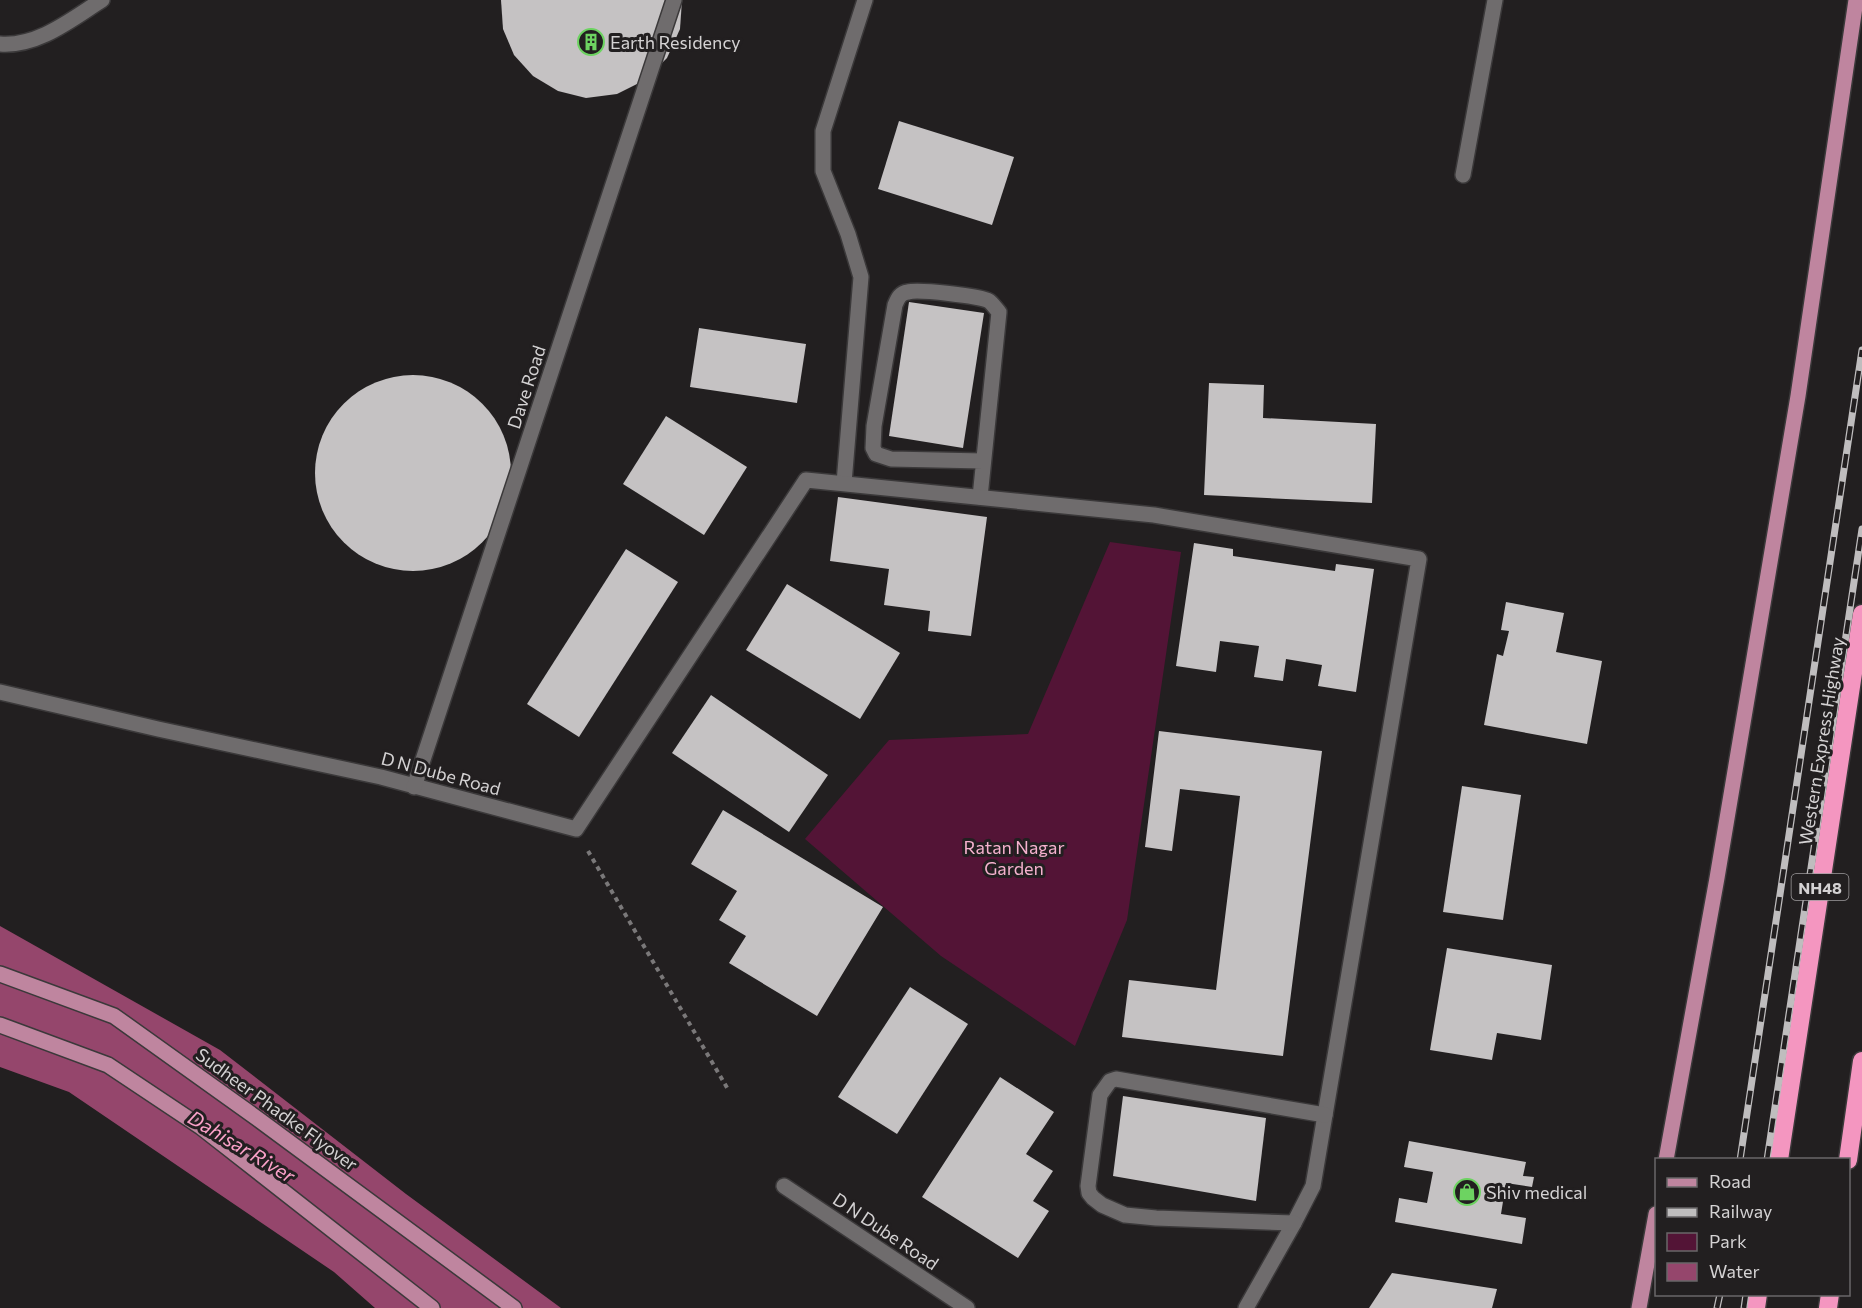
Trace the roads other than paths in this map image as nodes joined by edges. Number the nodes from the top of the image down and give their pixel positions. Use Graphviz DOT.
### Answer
graph roads {
  1 [pos="102,0"];
  2 [pos="674,0"];
  3 [pos="865,0"];
  4 [pos="1495,0"];
  5 [pos="1856,0"];
  6 [pos="0,44"];
  7 [pos="1462,175"];
  8 [pos="983,461"];
  9 [pos="844,483"];
  10 [pos="980,497"];
  11 [pos="1862,614"];
  12 [pos="0,692"];
  13 [pos="414,787"];
  14 [pos="0,974"];
  15 [pos="0,1026"];
  16 [pos="1862,1061"];
  17 [pos="1325,1115"];
  18 [pos="1666,1158"];
  19 [pos="1779,1158"];
  20 [pos="1848,1158"];
  21 [pos="784,1186"];
  22 [pos="1655,1220"];
  23 [pos="1294,1223"];
  24 [pos="432,1308"];
  25 [pos="514,1308"];
  26 [pos="967,1308"];
  27 [pos="1246,1308"];
  28 [pos="1639,1308"];
  1 -- 6 [label="street"];
  2 -- 13 [label="street, Dave Road"];
  3 -- 9 [label="street"];
  4 -- 7 [label="street"];
  5 -- 18 [label="main road"];
  8 -- 8 [label="street"];
  8 -- 10 [label="street"];
  9 -- 10 [label="street"];
  9 -- 13 [label="street, D N Dube Road"];
  10 -- 17 [label="street"];
  11 -- 19 [label="highway, Western Express Highway / NH48"];
  12 -- 13 [label="street, D N Dube Road"];
  14 -- 25 [label="main road, Sudheer Phadke Flyover"];
  15 -- 24 [label="main road"];
  16 -- 20 [label="highway"];
  17 -- 23 [label="street"];
  17 -- 23 [label="street"];
  21 -- 26 [label="street, D N Dube Road"];
  22 -- 28 [label="main road"];
  23 -- 27 [label="street"];
}
